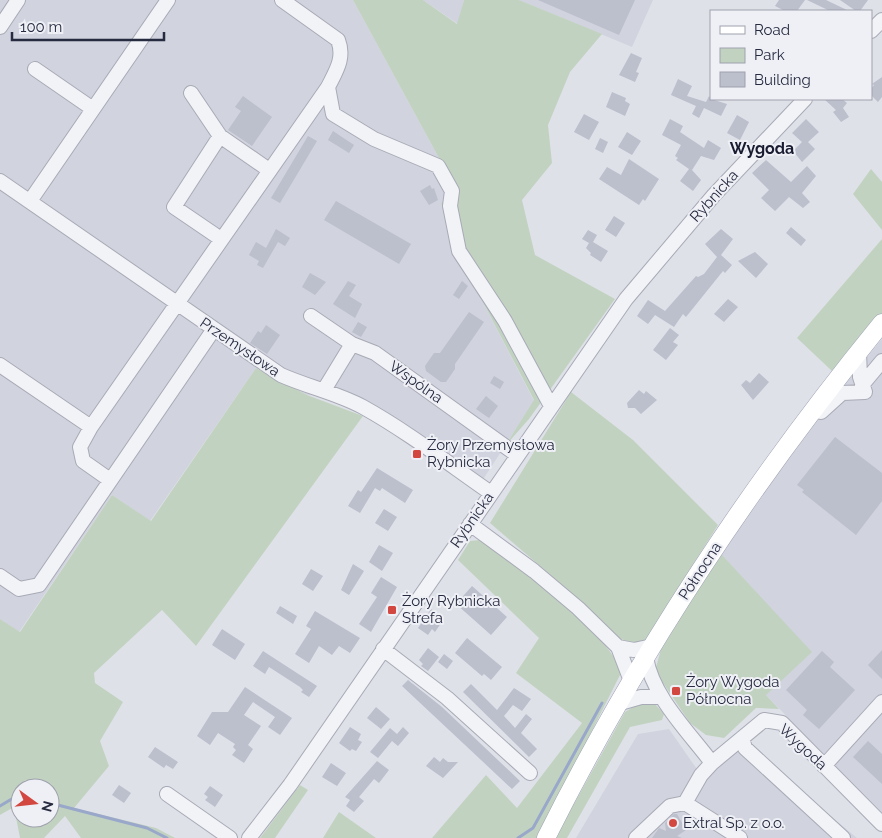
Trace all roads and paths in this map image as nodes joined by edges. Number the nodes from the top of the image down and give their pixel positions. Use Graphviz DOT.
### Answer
graph roads {
  1 [pos="18,0"];
  2 [pos="168,0"];
  3 [pos="282,0"];
  4 [pos="882,20"];
  5 [pos="0,26"];
  6 [pos="872,30"];
  7 [pos="35,69"];
  8 [pos="328,87"];
  9 [pos="191,94"];
  10 [pos="804,100"];
  11 [pos="93,110"];
  12 [pos="220,136"];
  13 [pos="269,170"];
  14 [pos="0,181"];
  15 [pos="30,201"];
  16 [pos="221,239"];
  17 [pos="176,304"];
  18 [pos="310,316"];
  19 [pos="882,323"];
  20 [pos="214,329"];
  21 [pos="352,344"];
  22 [pos="859,352"];
  23 [pos="882,362"];
  24 [pos="0,365"];
  25 [pos="863,388"];
  26 [pos="324,390"];
  27 [pos="551,406"];
  28 [pos="807,419"];
  29 [pos="92,427"];
  30 [pos="518,455"];
  31 [pos="110,480"];
  32 [pos="491,493"];
  33 [pos="470,524"];
  34 [pos="0,576"];
  35 [pos="618,647"];
  36 [pos="383,649"];
  37 [pos="649,652"];
  38 [pos="631,681"];
  39 [pos="661,697"];
  40 [pos="882,702"];
  41 [pos="617,704"];
  42 [pos="742,738"];
  43 [pos="712,762"];
  44 [pos="824,766"];
  45 [pos="530,773"];
  46 [pos="167,794"];
  47 [pos="685,803"];
  48 [pos="882,824"];
  49 [pos="230,838"];
  50 [pos="250,838"];
  51 [pos="546,838"];
  52 [pos="636,838"];
  53 [pos="740,838"];
  54 [pos="843,838"];
  1 -- 5 [label="street"];
  2 -- 11 [label="street"];
  3 -- 8 [label="street"];
  4 -- 6 [label="street"];
  7 -- 11 [label="street"];
  8 -- 13 [label="street"];
  8 -- 27 [label="street"];
  9 -- 12 [label="street"];
  10 -- 27 [label="street, Rybnicka"];
  11 -- 15 [label="street"];
  12 -- 13 [label="street"];
  12 -- 16 [label="street"];
  13 -- 16 [label="street"];
  14 -- 15 [label="street, Przemysłowa"];
  15 -- 17 [label="street, Przemysłowa"];
  16 -- 17 [label="street"];
  17 -- 20 [label="street, Przemysłowa"];
  17 -- 29 [label="street"];
  18 -- 21 [label="street, Wspólna"];
  19 -- 22 [label="main road, Północna"];
  20 -- 26 [label="street, Przemysłowa"];
  20 -- 31 [label="street"];
  21 -- 26 [label="street"];
  21 -- 30 [label="street, Wspólna"];
  22 -- 25 [label="street"];
  22 -- 28 [label="main road, Północna"];
  23 -- 25 [label="street"];
  24 -- 29 [label="street"];
  25 -- 28 [label="street"];
  26 -- 32 [label="street, Przemysłowa"];
  27 -- 30 [label="street, Rybnicka"];
  28 -- 37 [label="main road, Północna"];
  29 -- 31 [label="street"];
  30 -- 32 [label="street, Rybnicka"];
  31 -- 34 [label="street"];
  32 -- 33 [label="street, Rybnicka"];
  33 -- 35 [label="street"];
  33 -- 36 [label="street, Rybnicka"];
  35 -- 37 [label="street"];
  35 -- 38 [label="street"];
  36 -- 45 [label="street"];
  36 -- 50 [label="street, Rybnicka"];
  37 -- 38 [label="main road, Północna"];
  37 -- 39 [label="street"];
  38 -- 41 [label="main road, Północna"];
  39 -- 41 [label="street"];
  39 -- 43 [label="street"];
  40 -- 44 [label="street"];
  41 -- 51 [label="main road, Północna"];
  42 -- 43 [label="street, Wygoda"];
  42 -- 44 [label="street, Wygoda"];
  42 -- 54 [label="street"];
  43 -- 47 [label="street, Wygoda"];
  44 -- 48 [label="street, Wygoda"];
  46 -- 49 [label="street"];
  47 -- 52 [label="street"];
  47 -- 53 [label="street"];
}
